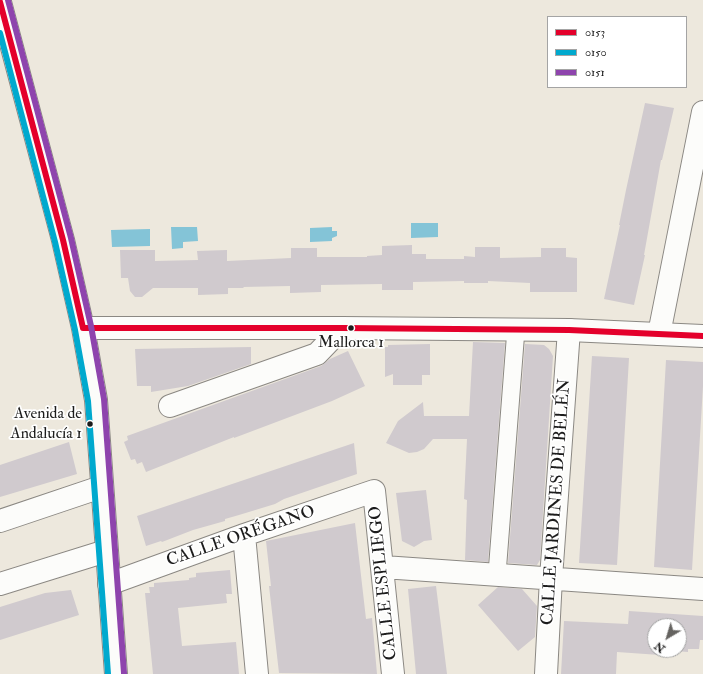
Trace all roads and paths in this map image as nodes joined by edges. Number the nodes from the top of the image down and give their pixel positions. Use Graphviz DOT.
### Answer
graph roads {
  1 [pos="0,2"];
  2 [pos="703,112"];
  3 [pos="696,182"];
  4 [pos="83,328"];
  5 [pos="342,328"];
  6 [pos="516,329"];
  7 [pos="569,330"];
  8 [pos="659,334"];
  9 [pos="703,336"];
  10 [pos="170,406"];
  11 [pos="101,487"];
  12 [pos="374,491"];
  13 [pos="0,521"];
  14 [pos="244,535"];
  15 [pos="106,551"];
  16 [pos="383,567"];
  17 [pos="497,574"];
  18 [pos="551,578"];
  19 [pos="0,584"];
  20 [pos="109,584"];
  21 [pos="703,589"];
  22 [pos="116,674"];
  23 [pos="257,674"];
  24 [pos="393,674"];
  25 [pos="546,674"];
  1 -- 4 [label="street"];
  2 -- 3 [label="street"];
  3 -- 8 [label="street"];
  4 -- 5 [label="street"];
  4 -- 11 [label="street"];
  5 -- 6 [label="street"];
  5 -- 10 [label="street"];
  6 -- 7 [label="street"];
  6 -- 17 [label="street"];
  7 -- 8 [label="street"];
  7 -- 18 [label="street, CALLE JARDINES DE BELÉN"];
  8 -- 9 [label="street"];
  11 -- 13 [label="street"];
  11 -- 15 [label="street"];
  12 -- 14 [label="street, CALLE ORÉGANO"];
  12 -- 16 [label="street, CALLE ESPLIEGO"];
  14 -- 20 [label="street, CALLE ORÉGANO"];
  14 -- 23 [label="street"];
  15 -- 19 [label="street"];
  15 -- 20 [label="street"];
  16 -- 17 [label="street"];
  16 -- 24 [label="street, CALLE ESPLIEGO"];
  17 -- 18 [label="street"];
  18 -- 21 [label="street"];
  18 -- 25 [label="street, CALLE JARDINES DE BELÉN"];
  20 -- 22 [label="street"];
}
